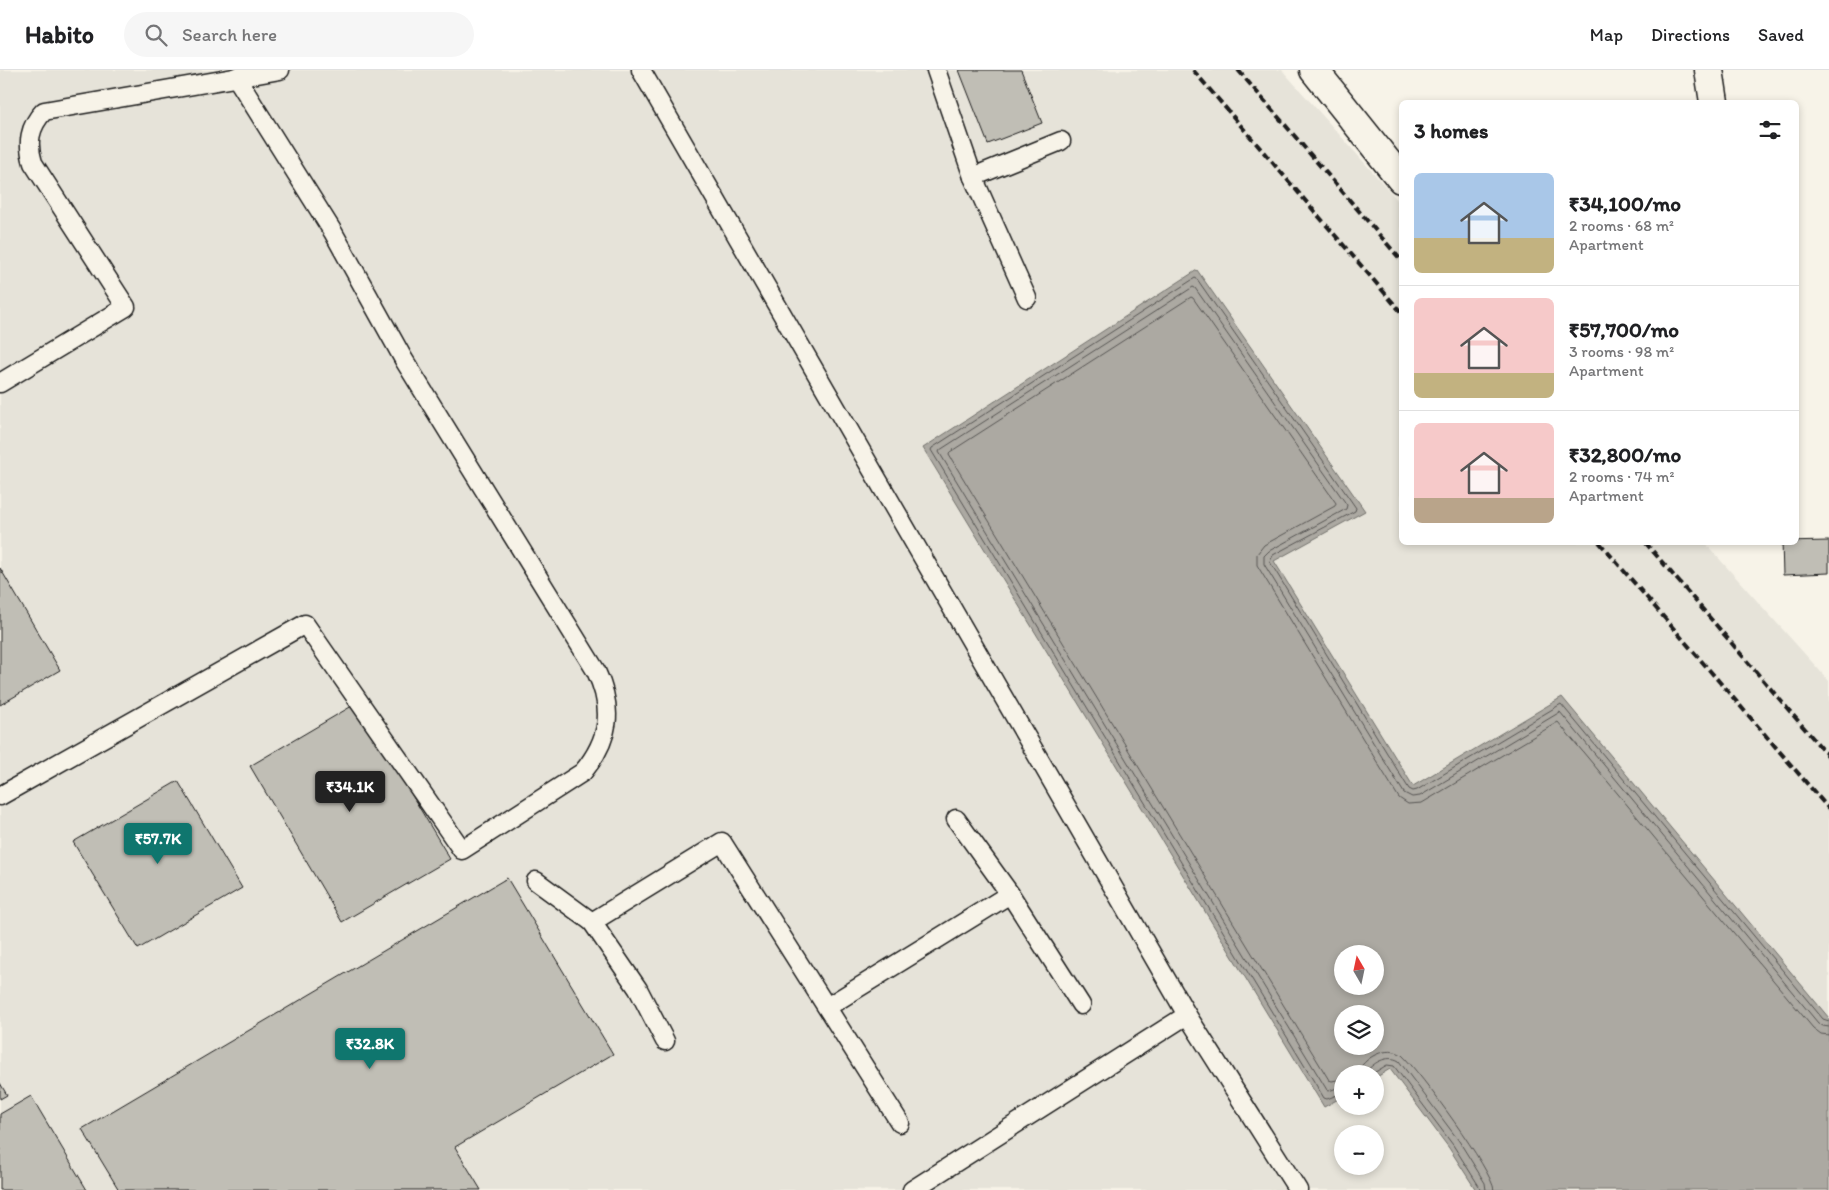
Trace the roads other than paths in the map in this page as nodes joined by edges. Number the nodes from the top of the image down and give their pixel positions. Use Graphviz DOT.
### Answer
graph roads {
  1 [pos="280,70"];
  2 [pos="642,70"];
  3 [pos="936,70"];
  4 [pos="1314,70"];
  5 [pos="1709,70"];
  6 [pos="236,77"];
  7 [pos="1714,100"];
  8 [pos="1061,141"];
  9 [pos="1399,176"];
  10 [pos="973,177"];
  11 [pos="1027,298"];
  12 [pos="0,383"];
  13 [pos="0,796"];
  14 [pos="956,819"];
  15 [pos="536,881"];
  16 [pos="1010,894"];
  17 [pos="592,922"];
  18 [pos="1080,1005"];
  19 [pos="827,1007"];
  20 [pos="1187,1016"];
  21 [pos="665,1041"];
  22 [pos="900,1123"];
  23 [pos="912,1190"];
  24 [pos="1298,1190"];
  1 -- 6 [label="lane"];
  2 -- 20 [label="lane"];
  3 -- 10 [label="lane"];
  4 -- 9 [label="street"];
  5 -- 7 [label="street"];
  6 -- 12 [label="lane"];
  6 -- 13 [label="lane"];
  8 -- 10 [label="lane"];
  10 -- 11 [label="lane"];
  14 -- 16 [label="lane"];
  15 -- 17 [label="lane"];
  16 -- 18 [label="lane"];
  16 -- 19 [label="lane"];
  17 -- 19 [label="lane"];
  17 -- 21 [label="lane"];
  19 -- 22 [label="lane"];
  20 -- 23 [label="lane"];
  20 -- 24 [label="lane"];
}
